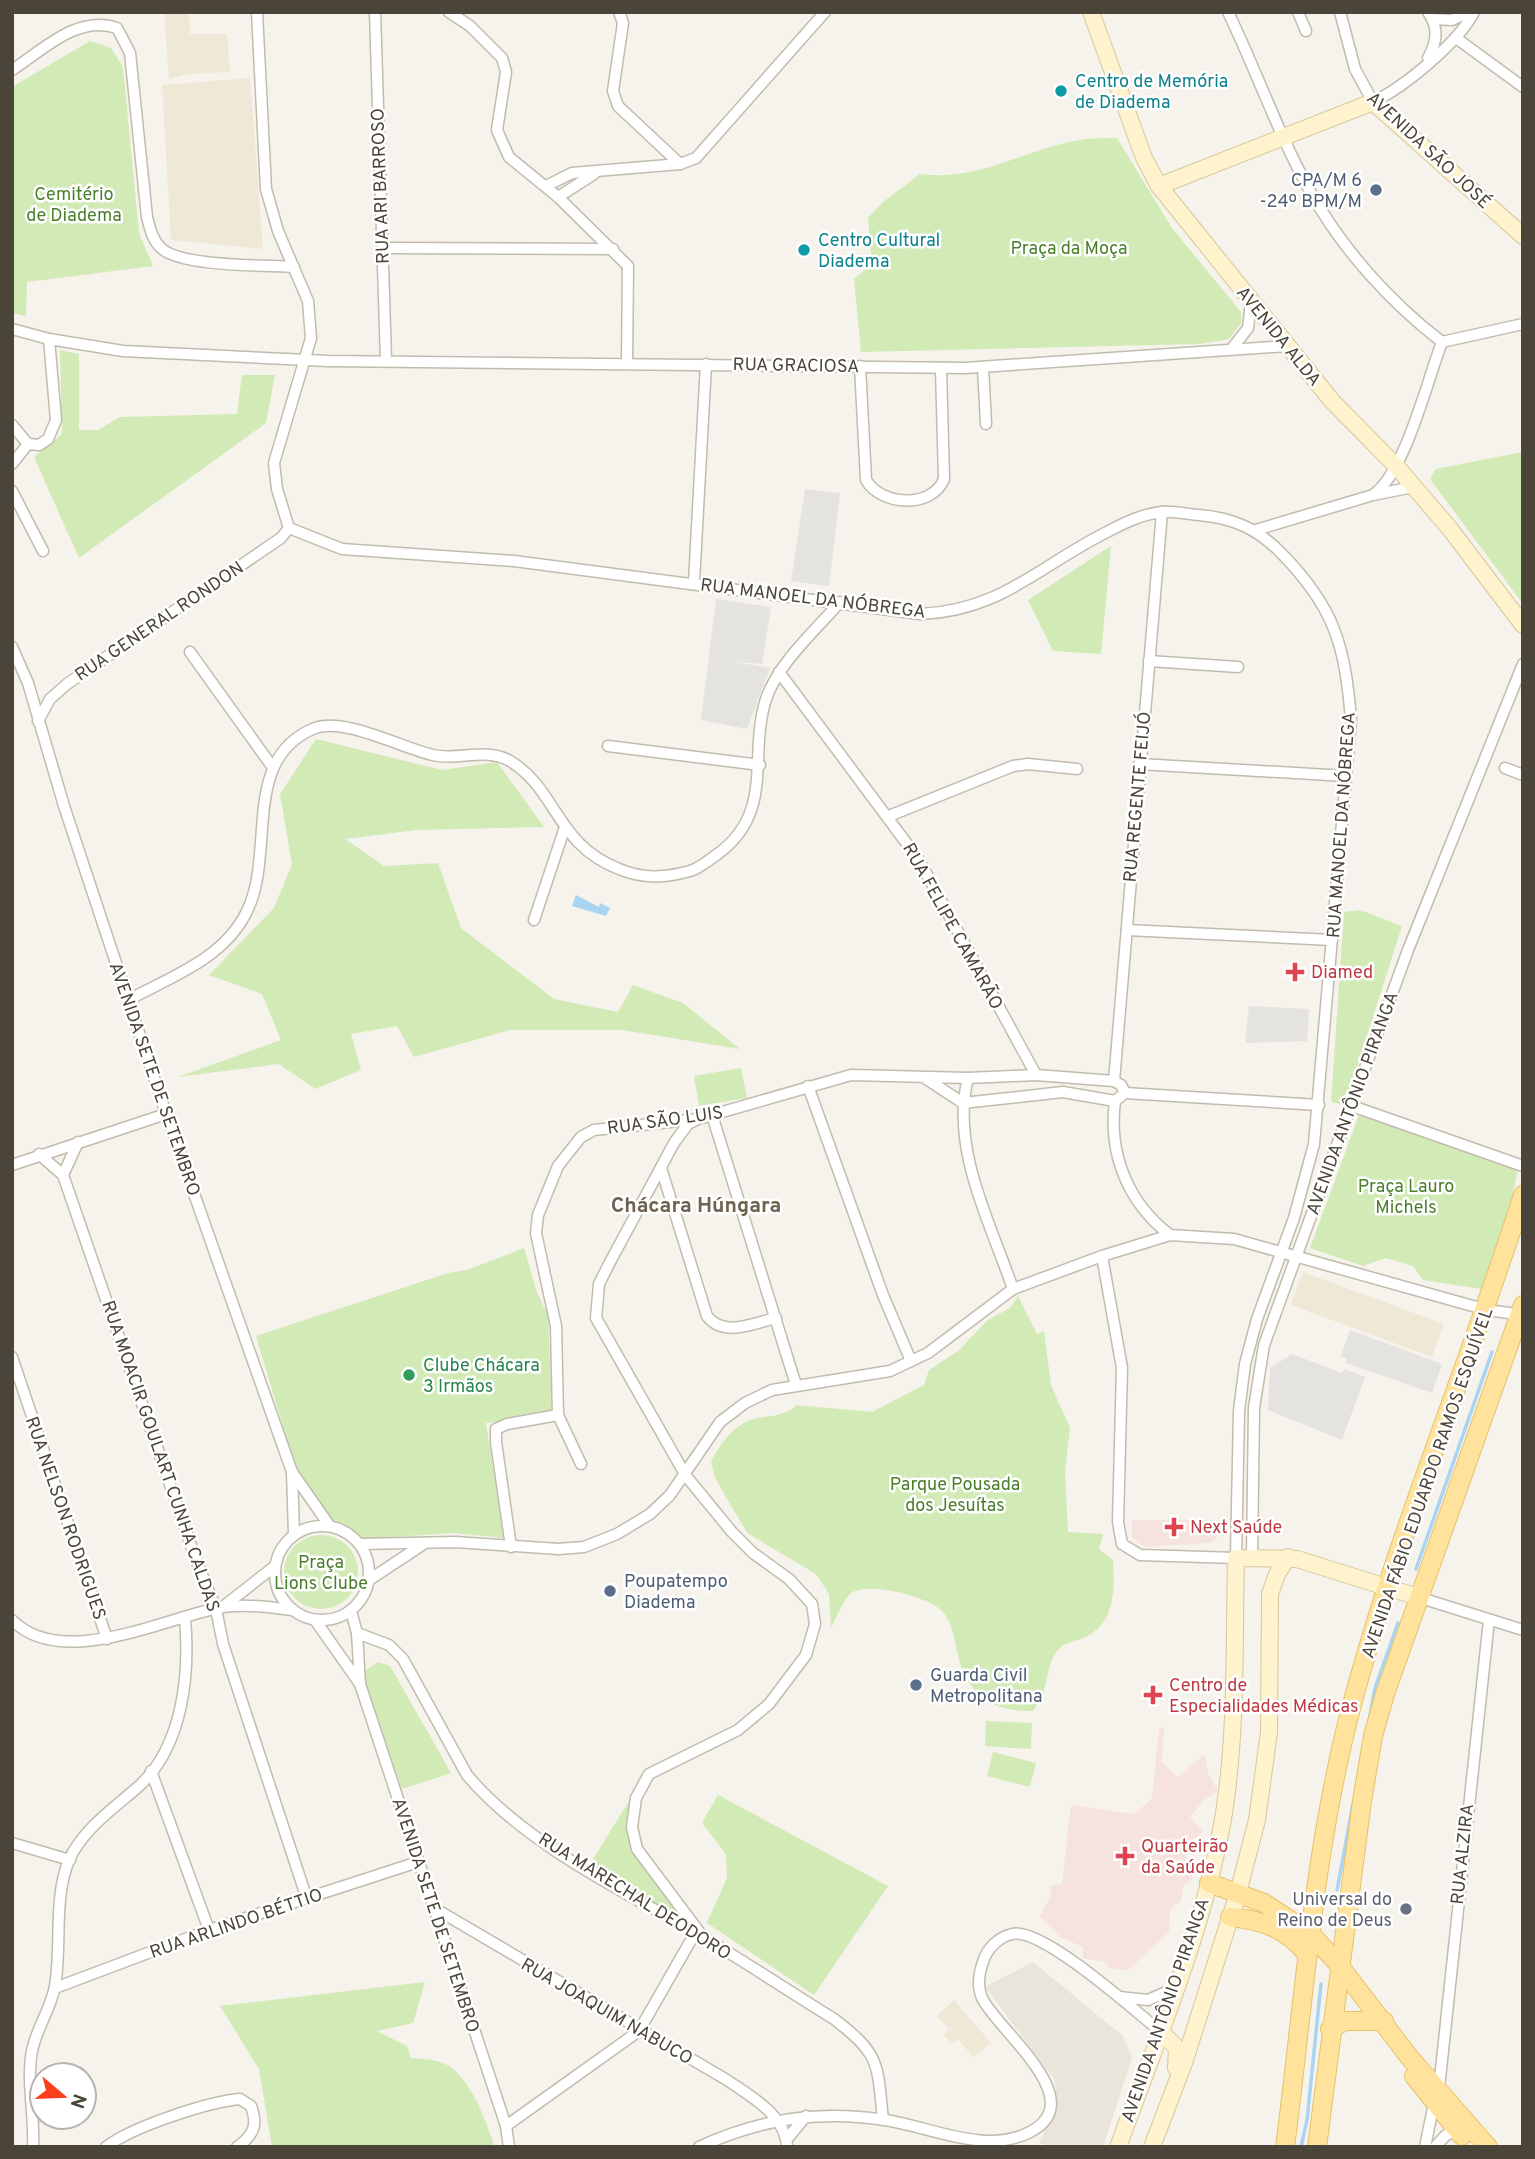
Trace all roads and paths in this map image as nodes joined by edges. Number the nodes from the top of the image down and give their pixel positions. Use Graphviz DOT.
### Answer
graph roads {
  1 [pos="257,12"];
  2 [pos="374,12"];
  3 [pos="449,12"];
  4 [pos="619,12"];
  5 [pos="808,12"];
  6 [pos="1091,12"];
  7 [pos="1228,12"];
  8 [pos="1298,12"];
  9 [pos="1340,12"];
  10 [pos="1471,12"];
  11 [pos="1430,15"];
  12 [pos="821,17"];
  13 [pos="1306,31"];
  14 [pos="1456,38"];
  15 [pos="1426,61"];
  16 [pos="12,70"];
  17 [pos="1523,87"];
  18 [pos="1373,102"];
  19 [pos="1284,136"];
  20 [pos="680,164"];
  21 [pos="597,172"];
  22 [pos="1159,186"];
  23 [pos="546,187"];
  24 [pos="558,197"];
  25 [pos="1523,236"];
  26 [pos="382,248"];
  27 [pos="613,249"];
  28 [pos="294,267"];
  29 [pos="1251,302"];
  30 [pos="1523,324"];
  31 [pos="12,329"];
  32 [pos="49,339"];
  33 [pos="1442,342"];
  34 [pos="1287,345"];
  35 [pos="1233,347"];
  36 [pos="305,359"];
  37 [pos="386,360"];
  38 [pos="627,363"];
  39 [pos="706,364"];
  40 [pos="860,366"];
  41 [pos="983,367"];
  42 [pos="941,368"];
  43 [pos="986,424"];
  44 [pos="12,425"];
  45 [pos="28,444"];
  46 [pos="12,464"];
  47 [pos="1397,467"];
  48 [pos="1413,487"];
  49 [pos="12,491"];
  50 [pos="1373,495"];
  51 [pos="1162,512"];
  52 [pos="289,528"];
  53 [pos="1256,530"];
  54 [pos="43,551"];
  55 [pos="694,582"];
  56 [pos="840,602"];
  57 [pos="1523,625"];
  58 [pos="12,647"];
  59 [pos="190,652"];
  60 [pos="1149,661"];
  61 [pos="1523,663"];
  62 [pos="1238,667"];
  63 [pos="779,672"];
  64 [pos="29,683"];
  65 [pos="50,699"];
  66 [pos="38,722"];
  67 [pos="607,746"];
  68 [pos="1139,764"];
  69 [pos="271,765"];
  70 [pos="760,765"];
  71 [pos="1505,768"];
  72 [pos="1077,769"];
  73 [pos="1523,775"];
  74 [pos="1346,776"];
  75 [pos="888,816"];
  76 [pos="565,827"];
  77 [pos="534,920"];
  78 [pos="1127,930"];
  79 [pos="1332,940"];
  80 [pos="128,1000"];
  81 [pos="1036,1075"];
  82 [pos="925,1078"];
  83 [pos="968,1078"];
  84 [pos="1114,1081"];
  85 [pos="808,1086"];
  86 [pos="1125,1093"];
  87 [pos="1033,1095"];
  88 [pos="1115,1101"];
  89 [pos="963,1103"];
  90 [pos="1319,1105"];
  91 [pos="1352,1106"];
  92 [pos="166,1114"];
  93 [pos="712,1115"];
  94 [pos="698,1119"];
  95 [pos="78,1142"];
  96 [pos="39,1154"];
  97 [pos="12,1165"];
  98 [pos="1523,1166"];
  99 [pos="660,1168"];
  100 [pos="63,1175"];
  101 [pos="1523,1195"];
  102 [pos="1170,1235"];
  103 [pos="1282,1252"];
  104 [pos="1102,1256"];
  105 [pos="1295,1256"];
  106 [pos="1013,1289"];
  107 [pos="1487,1310"];
  108 [pos="1522,1311"];
  109 [pos="776,1318"];
  110 [pos="12,1357"];
  111 [pos="911,1361"];
  112 [pos="796,1385"];
  113 [pos="558,1415"];
  114 [pos="581,1464"];
  115 [pos="292,1472"];
  116 [pos="686,1476"];
  117 [pos="329,1525"];
  118 [pos="294,1534"];
  119 [pos="427,1542"];
  120 [pos="360,1544"];
  121 [pos="511,1547"];
  122 [pos="1287,1557"];
  123 [pos="1244,1558"];
  124 [pos="275,1566"];
  125 [pos="369,1580"];
  126 [pos="1389,1588"];
  127 [pos="1421,1598"];
  128 [pos="219,1608"];
  129 [pos="292,1610"];
  130 [pos="351,1611"];
  131 [pos="185,1619"];
  132 [pos="12,1620"];
  133 [pos="315,1620"];
  134 [pos="1489,1620"];
  135 [pos="1523,1630"];
  136 [pos="357,1633"];
  137 [pos="107,1639"];
  138 [pos="360,1684"];
  139 [pos="151,1771"];
  140 [pos="12,1843"];
  141 [pos="69,1860"];
  142 [pos="418,1862"];
  143 [pos="1209,1883"];
  144 [pos="1238,1893"];
  145 [pos="307,1899"];
  146 [pos="434,1908"];
  147 [pos="1230,1917"];
  148 [pos="209,1930"];
  149 [pos="1310,1933"];
  150 [pos="699,1935"];
  151 [pos="1306,1953"];
  152 [pos="1339,1965"];
  153 [pos="1304,1973"];
  154 [pos="55,1988"];
  155 [pos="1175,1989"];
  156 [pos="1117,1996"];
  157 [pos="1384,2021"];
  158 [pos="1330,2029"];
  159 [pos="639,2031"];
  160 [pos="1160,2031"];
  161 [pos="1442,2098"];
  162 [pos="1166,2108"];
  163 [pos="806,2116"];
  164 [pos="776,2119"];
  165 [pos="883,2120"];
  166 [pos="506,2126"];
  167 [pos="1458,2131"];
  168 [pos="787,2143"];
  169 [pos="993,2145"];
  170 [pos="33,2147"];
  171 [pos="106,2147"];
  172 [pos="237,2147"];
  173 [pos="509,2147"];
  174 [pos="699,2147"];
  175 [pos="1118,2147"];
  176 [pos="1152,2147"];
  177 [pos="1285,2147"];
  178 [pos="1317,2147"];
  179 [pos="1425,2147"];
  180 [pos="1435,2147"];
  181 [pos="1471,2147"];
  182 [pos="1488,2147"];
  1 -- 28 [label="street"];
  2 -- 26 [label="street, RUA ARI BARROSO"];
  3 -- 23 [label="street"];
  4 -- 20 [label="street"];
  5 -- 12 [label="street"];
  6 -- 22 [label="main road, AVENIDA ALDA"];
  7 -- 19 [label="street"];
  8 -- 13 [label="street"];
  9 -- 18 [label="street, AVENIDA SÃO JOSÉ"];
  10 -- 11 [label="street"];
  10 -- 14 [label="street"];
  11 -- 15 [label="street"];
  12 -- 20 [label="street"];
  14 -- 15 [label="street"];
  14 -- 17 [label="street"];
  15 -- 18 [label="street"];
  16 -- 28 [label="street"];
  18 -- 19 [label="main road"];
  18 -- 25 [label="main road, AVENIDA SÃO JOSÉ"];
  19 -- 22 [label="main road"];
  19 -- 33 [label="street"];
  20 -- 21 [label="street"];
  21 -- 23 [label="street"];
  21 -- 24 [label="street"];
  22 -- 29 [label="main road, AVENIDA ALDA"];
  23 -- 24 [label="street"];
  24 -- 27 [label="street"];
  26 -- 27 [label="street"];
  26 -- 37 [label="street, RUA ARI BARROSO"];
  27 -- 38 [label="street"];
  28 -- 36 [label="street"];
  29 -- 34 [label="main road, AVENIDA ALDA"];
  29 -- 35 [label="street"];
  30 -- 33 [label="street"];
  31 -- 32 [label="street, RUA GRACIOSA"];
  32 -- 36 [label="street, RUA GRACIOSA"];
  32 -- 45 [label="street"];
  33 -- 47 [label="street"];
  34 -- 35 [label="street, RUA GRACIOSA"];
  34 -- 47 [label="main road, AVENIDA ALDA"];
  35 -- 41 [label="street, RUA GRACIOSA"];
  36 -- 37 [label="street, RUA GRACIOSA"];
  36 -- 52 [label="street"];
  37 -- 38 [label="street, RUA GRACIOSA"];
  38 -- 39 [label="street, RUA GRACIOSA"];
  39 -- 40 [label="street, RUA GRACIOSA"];
  39 -- 55 [label="street"];
  40 -- 42 [label="street, RUA GRACIOSA"];
  40 -- 42 [label="street"];
  41 -- 42 [label="street, RUA GRACIOSA"];
  41 -- 43 [label="street"];
  44 -- 45 [label="street"];
  45 -- 46 [label="street"];
  47 -- 48 [label="main road, AVENIDA ALDA"];
  47 -- 50 [label="street"];
  48 -- 50 [label="street"];
  48 -- 57 [label="main road, AVENIDA ALDA"];
  49 -- 54 [label="street"];
  50 -- 53 [label="street"];
  51 -- 53 [label="street, RUA MANOEL DA NÓBREGA"];
  51 -- 56 [label="street, RUA MANOEL DA NÓBREGA"];
  51 -- 60 [label="street, RUA REGENTE FEIJÓ"];
  52 -- 55 [label="street, RUA MANOEL DA NÓBREGA"];
  52 -- 65 [label="street, RUA GENERAL RONDON"];
  53 -- 74 [label="street, RUA MANOEL DA NÓBREGA"];
  55 -- 56 [label="street, RUA MANOEL DA NÓBREGA"];
  56 -- 63 [label="street"];
  58 -- 64 [label="street, AVENIDA SETE DE SETEMBRO"];
  59 -- 69 [label="street"];
  60 -- 62 [label="street"];
  60 -- 68 [label="street, RUA REGENTE FEIJÓ"];
  61 -- 91 [label="street, AVENIDA ANTÔNIO PIRANGA"];
  63 -- 70 [label="street"];
  63 -- 75 [label="street, RUA FELIPE CAMARÃO"];
  64 -- 65 [label="street, AVENIDA SETE DE SETEMBRO"];
  64 -- 66 [label="street, AVENIDA SETE DE SETEMBRO"];
  65 -- 66 [label="street, RUA GENERAL RONDON"];
  66 -- 80 [label="street, AVENIDA SETE DE SETEMBRO"];
  67 -- 70 [label="street"];
  68 -- 74 [label="street"];
  68 -- 78 [label="street, RUA REGENTE FEIJÓ"];
  69 -- 76 [label="street"];
  69 -- 80 [label="street"];
  70 -- 76 [label="street"];
  71 -- 73 [label="street"];
  72 -- 75 [label="street"];
  74 -- 79 [label="street, RUA MANOEL DA NÓBREGA"];
  75 -- 81 [label="street, RUA FELIPE CAMARÃO"];
  76 -- 77 [label="street"];
  78 -- 79 [label="street"];
  78 -- 84 [label="street, RUA REGENTE FEIJÓ"];
  79 -- 90 [label="street, RUA MANOEL DA NÓBREGA"];
  80 -- 92 [label="street, AVENIDA SETE DE SETEMBRO"];
  81 -- 83 [label="street, RUA SÃO LUIS"];
  81 -- 84 [label="street"];
  81 -- 87 [label="street"];
  82 -- 83 [label="street, RUA SÃO LUIS"];
  82 -- 85 [label="street, RUA SÃO LUIS"];
  82 -- 89 [label="street"];
  83 -- 89 [label="street"];
  84 -- 86 [label="street"];
  85 -- 93 [label="street, RUA SÃO LUIS"];
  85 -- 111 [label="street"];
  86 -- 88 [label="street"];
  86 -- 90 [label="street"];
  87 -- 88 [label="street"];
  87 -- 89 [label="street"];
  88 -- 102 [label="street"];
  89 -- 106 [label="street"];
  90 -- 103 [label="street, RUA MANOEL DA NÓBREGA"];
  91 -- 98 [label="street"];
  91 -- 105 [label="street, AVENIDA ANTÔNIO PIRANGA"];
  92 -- 95 [label="street"];
  92 -- 115 [label="street, AVENIDA SETE DE SETEMBRO"];
  93 -- 94 [label="street, RUA SÃO LUIS"];
  93 -- 109 [label="street"];
  94 -- 99 [label="street"];
  94 -- 113 [label="street, RUA SÃO LUIS"];
  95 -- 96 [label="street"];
  95 -- 100 [label="street"];
  96 -- 97 [label="street"];
  96 -- 100 [label="street, RUA MOACIR GOULART CUNHA CALDAS"];
  99 -- 109 [label="street"];
  99 -- 116 [label="street"];
  100 -- 128 [label="street, RUA MOACIR GOULART CUNHA CALDAS"];
  101 -- 107 [label="main road, AVENIDA FÁBIO EDUARDO RAMOS ESQUÍVEL"];
  102 -- 103 [label="street"];
  102 -- 104 [label="street"];
  103 -- 105 [label="street"];
  103 -- 123 [label="street, AVENIDA ANTÔNIO PIRANGA"];
  104 -- 106 [label="street"];
  104 -- 123 [label="street"];
  105 -- 107 [label="street"];
  105 -- 123 [label="street, AVENIDA ANTÔNIO PIRANGA"];
  106 -- 111 [label="street"];
  107 -- 108 [label="street"];
  107 -- 126 [label="main road, AVENIDA FÁBIO EDUARDO RAMOS ESQUÍVEL"];
  108 -- 127 [label="main road, AVENIDA FÁBIO EDUARDO RAMOS ESQUÍVEL"];
  109 -- 112 [label="street"];
  110 -- 137 [label="street, RUA NELSON RODRIGUES"];
  111 -- 112 [label="street"];
  112 -- 116 [label="street"];
  113 -- 114 [label="street, RUA SÃO LUIS"];
  113 -- 121 [label="street"];
  115 -- 117 [label="street, AVENIDA SETE DE SETEMBRO"];
  115 -- 118 [label="street, AVENIDA SETE DE SETEMBRO"];
  116 -- 121 [label="street"];
  116 -- 150 [label="street"];
  117 -- 118 [label="street"];
  117 -- 120 [label="street"];
  118 -- 124 [label="street"];
  119 -- 120 [label="street"];
  119 -- 121 [label="street"];
  119 -- 125 [label="street"];
  120 -- 125 [label="street"];
  122 -- 123 [label="main road"];
  122 -- 126 [label="main road"];
  122 -- 144 [label="main road, AVENIDA ANTÔNIO PIRANGA"];
  123 -- 143 [label="main road, AVENIDA ANTÔNIO PIRANGA"];
  124 -- 128 [label="street"];
  124 -- 129 [label="street"];
  125 -- 130 [label="street"];
  126 -- 127 [label="main road"];
  126 -- 149 [label="main road, AVENIDA FÁBIO EDUARDO RAMOS ESQUÍVEL"];
  127 -- 134 [label="street"];
  127 -- 152 [label="main road, AVENIDA FÁBIO EDUARDO RAMOS ESQUÍVEL"];
  128 -- 129 [label="street"];
  128 -- 131 [label="street"];
  128 -- 145 [label="street, RUA MOACIR GOULART CUNHA CALDAS"];
  129 -- 133 [label="street"];
  130 -- 133 [label="street"];
  130 -- 136 [label="street, AVENIDA SETE DE SETEMBRO"];
  131 -- 137 [label="street"];
  131 -- 139 [label="street"];
  132 -- 137 [label="street"];
  133 -- 138 [label="street, AVENIDA SETE DE SETEMBRO"];
  134 -- 135 [label="street"];
  134 -- 161 [label="street, RUA ALZIRA"];
  136 -- 138 [label="street, AVENIDA SETE DE SETEMBRO"];
  136 -- 150 [label="street, RUA MARECHAL DEODORO"];
  138 -- 142 [label="street, AVENIDA SETE DE SETEMBRO"];
  139 -- 141 [label="street"];
  139 -- 148 [label="street"];
  140 -- 141 [label="street"];
  141 -- 154 [label="street"];
  142 -- 145 [label="street, RUA ARLINDO BÉTTIO"];
  142 -- 146 [label="street, AVENIDA SETE DE SETEMBRO"];
  143 -- 144 [label="main road"];
  143 -- 155 [label="main road, AVENIDA ANTÔNIO PIRANGA"];
  144 -- 147 [label="main road, AVENIDA ANTÔNIO PIRANGA"];
  144 -- 149 [label="main road"];
  145 -- 148 [label="street, RUA ARLINDO BÉTTIO"];
  146 -- 159 [label="street, RUA JOAQUIM NABUCO"];
  146 -- 166 [label="street, AVENIDA SETE DE SETEMBRO"];
  147 -- 151 [label="main road"];
  147 -- 162 [label="main road, AVENIDA ANTÔNIO PIRANGA"];
  148 -- 154 [label="street, RUA ARLINDO BÉTTIO"];
  149 -- 151 [label="main road, AVENIDA FÁBIO EDUARDO RAMOS ESQUÍVEL"];
  149 -- 152 [label="main road"];
  150 -- 159 [label="street"];
  150 -- 165 [label="street, RUA MARECHAL DEODORO"];
  151 -- 153 [label="main road, AVENIDA FÁBIO EDUARDO RAMOS ESQUÍVEL"];
  152 -- 153 [label="main road"];
  152 -- 157 [label="main road"];
  152 -- 158 [label="main road, AVENIDA FÁBIO EDUARDO RAMOS ESQUÍVEL"];
  153 -- 177 [label="main road, AVENIDA FÁBIO EDUARDO RAMOS ESQUÍVEL"];
  154 -- 170 [label="street"];
  155 -- 156 [label="street"];
  155 -- 160 [label="main road, AVENIDA ANTÔNIO PIRANGA"];
  156 -- 160 [label="street"];
  156 -- 169 [label="street"];
  157 -- 158 [label="main road"];
  157 -- 161 [label="main road"];
  158 -- 178 [label="main road, AVENIDA FÁBIO EDUARDO RAMOS ESQUÍVEL"];
  159 -- 164 [label="street, RUA JOAQUIM NABUCO"];
  159 -- 166 [label="street"];
  160 -- 162 [label="main road"];
  160 -- 175 [label="main road, AVENIDA ANTÔNIO PIRANGA"];
  161 -- 167 [label="main road"];
  161 -- 179 [label="street, RUA ALZIRA"];
  161 -- 182 [label="main road"];
  162 -- 176 [label="main road, AVENIDA ANTÔNIO PIRANGA"];
  163 -- 164 [label="street"];
  163 -- 165 [label="street"];
  163 -- 168 [label="street"];
  164 -- 168 [label="street"];
  164 -- 174 [label="street"];
  165 -- 169 [label="street"];
  166 -- 173 [label="street, AVENIDA SETE DE SETEMBRO"];
  167 -- 180 [label="street"];
  167 -- 181 [label="main road"];
  171 -- 172 [label="street"];
}
